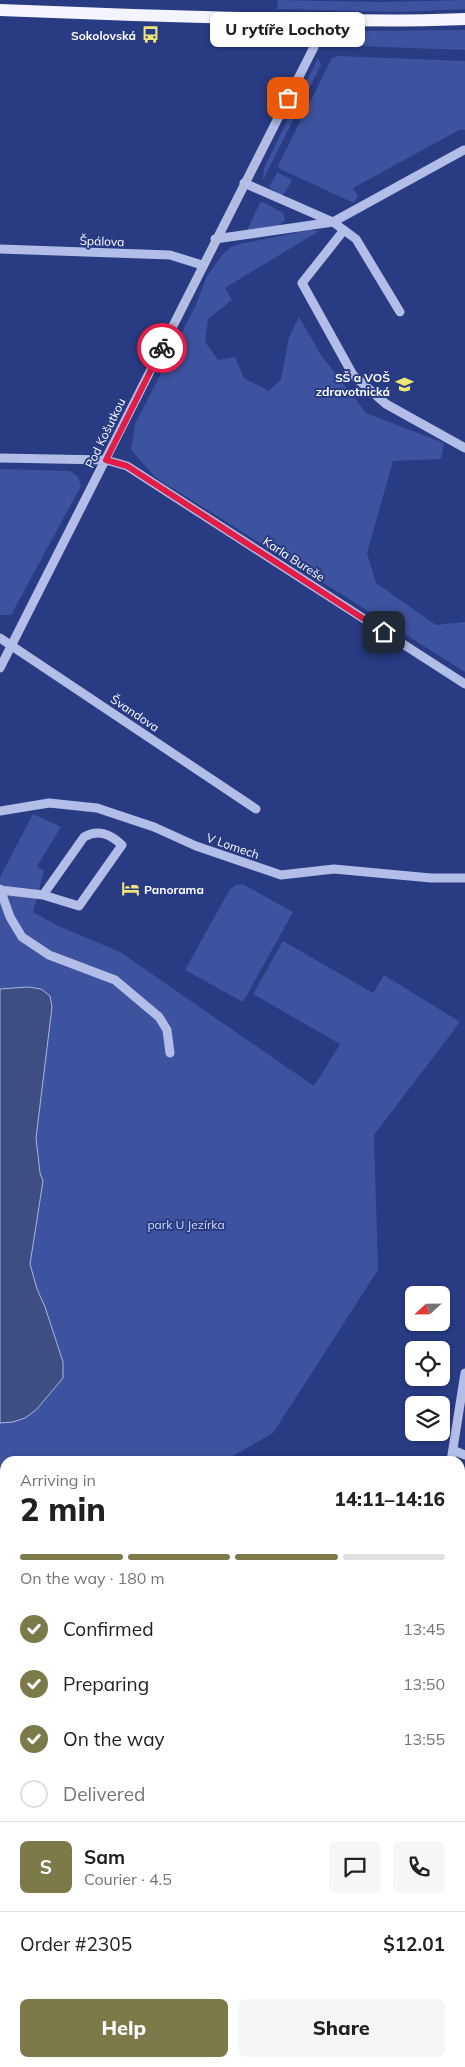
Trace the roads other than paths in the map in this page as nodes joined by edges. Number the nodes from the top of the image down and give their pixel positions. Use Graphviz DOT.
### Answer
graph roads {
  1 [pos="0,10"];
  2 [pos="318,19"];
  3 [pos="465,19"];
  4 [pos="464,150"];
  5 [pos="244,183"];
  6 [pos="333,222"];
  7 [pos="344,230"];
  8 [pos="215,239"];
  9 [pos="0,249"];
  10 [pos="202,265"];
  11 [pos="400,312"];
  12 [pos="465,448"];
  13 [pos="0,458"];
  14 [pos="106,460"];
  15 [pos="0,638"];
  16 [pos="11,646"];
  17 [pos="0,668"];
  18 [pos="465,684"];
  19 [pos="256,809"];
  20 [pos="0,811"];
  21 [pos="465,878"];
  22 [pos="0,889"];
  23 [pos="43,895"];
  24 [pos="170,1053"];
  25 [pos="465,1373"];
  26 [pos="453,1450"];
  27 [pos="465,1455"];
  28 [pos="452,1456"];
  1 -- 2 [label="main road"];
  2 -- 3 [label="main road"];
  2 -- 5 [label="street, Pod Košutkou"];
  4 -- 6 [label="street"];
  5 -- 6 [label="street"];
  5 -- 8 [label="street, Pod Košutkou"];
  6 -- 7 [label="street"];
  6 -- 8 [label="street"];
  7 -- 11 [label="street"];
  7 -- 12 [label="street"];
  8 -- 10 [label="street, Pod Košutkou"];
  9 -- 10 [label="street, Špálova"];
  10 -- 14 [label="street, Pod Košutkou"];
  13 -- 14 [label="street, Karla Bureše"];
  14 -- 16 [label="street, Pod Košutkou"];
  14 -- 18 [label="street, Karla Bureše"];
  15 -- 16 [label="street, Švandova"];
  16 -- 17 [label="street, Pod Košutkou"];
  16 -- 19 [label="street, Švandova"];
  20 -- 21 [label="street, V Lomech"];
  22 -- 23 [label="street"];
  22 -- 24 [label="street"];
  23 -- 23 [label="street"];
  25 -- 26 [label="street"];
  26 -- 27 [label="street"];
  26 -- 28 [label="street"];
}
